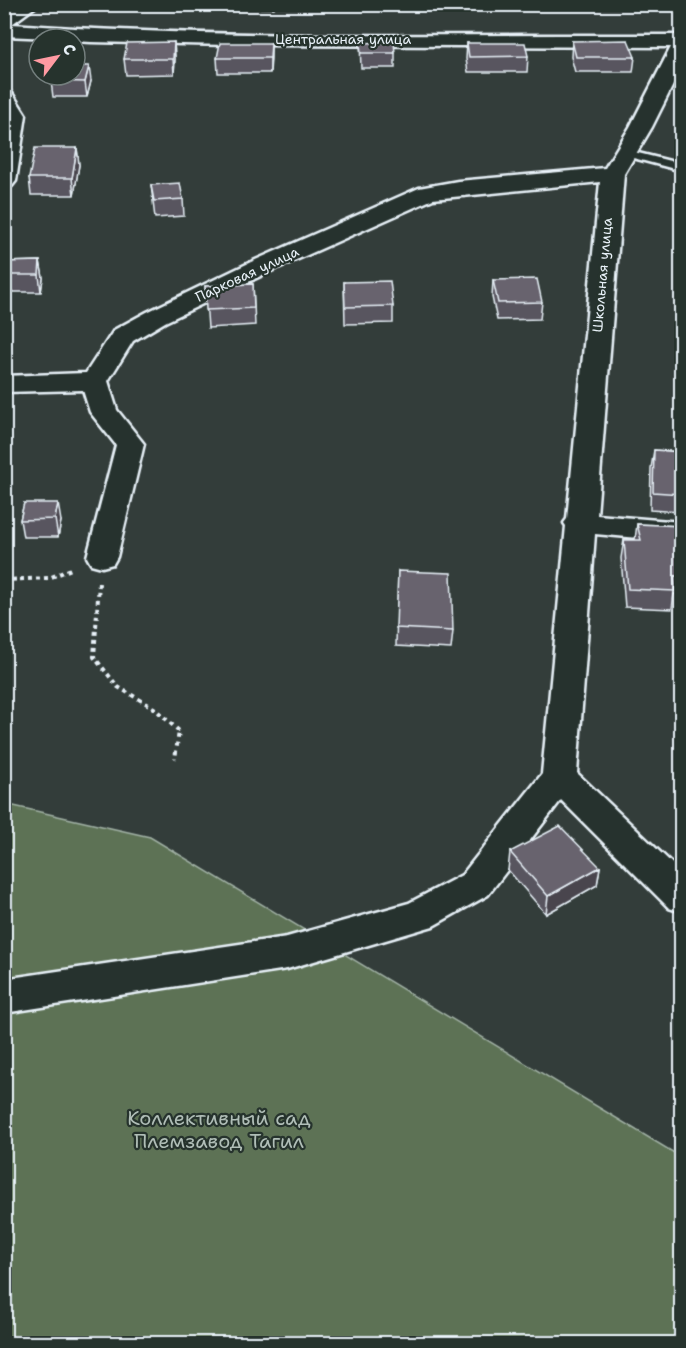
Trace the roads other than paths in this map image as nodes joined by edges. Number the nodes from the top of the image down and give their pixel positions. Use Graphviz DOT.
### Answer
graph roads {
  1 [pos="29,4"];
  2 [pos="4,21"];
  3 [pos="4,30"];
  4 [pos="27,32"];
  5 [pos="87,35"];
  6 [pos="27,40"];
  7 [pos="681,43"];
  8 [pos="12,50"];
  9 [pos="4,98"];
  10 [pos="619,164"];
  11 [pos="681,168"];
  12 [pos="4,181"];
  13 [pos="94,381"];
  14 [pos="4,384"];
  15 [pos="579,523"];
  16 [pos="681,532"];
  17 [pos="102,557"];
  18 [pos="559,777"];
  19 [pos="681,897"];
  20 [pos="4,996"];
  1 -- 2 [label="street"];
  3 -- 4 [label="street, Центральная улица"];
  5 -- 7 [label="street, Центральная улица"];
  6 -- 8 [label="street"];
  7 -- 10 [label="street, Школьная улица"];
  9 -- 12 [label="street"];
  10 -- 11 [label="lane"];
  10 -- 13 [label="street, Парковая улица"];
  10 -- 15 [label="street, Школьная улица"];
  13 -- 14 [label="street"];
  13 -- 17 [label="street"];
  15 -- 16 [label="street"];
  15 -- 18 [label="street, Школьная улица"];
  18 -- 19 [label="street"];
  18 -- 20 [label="street"];
}
